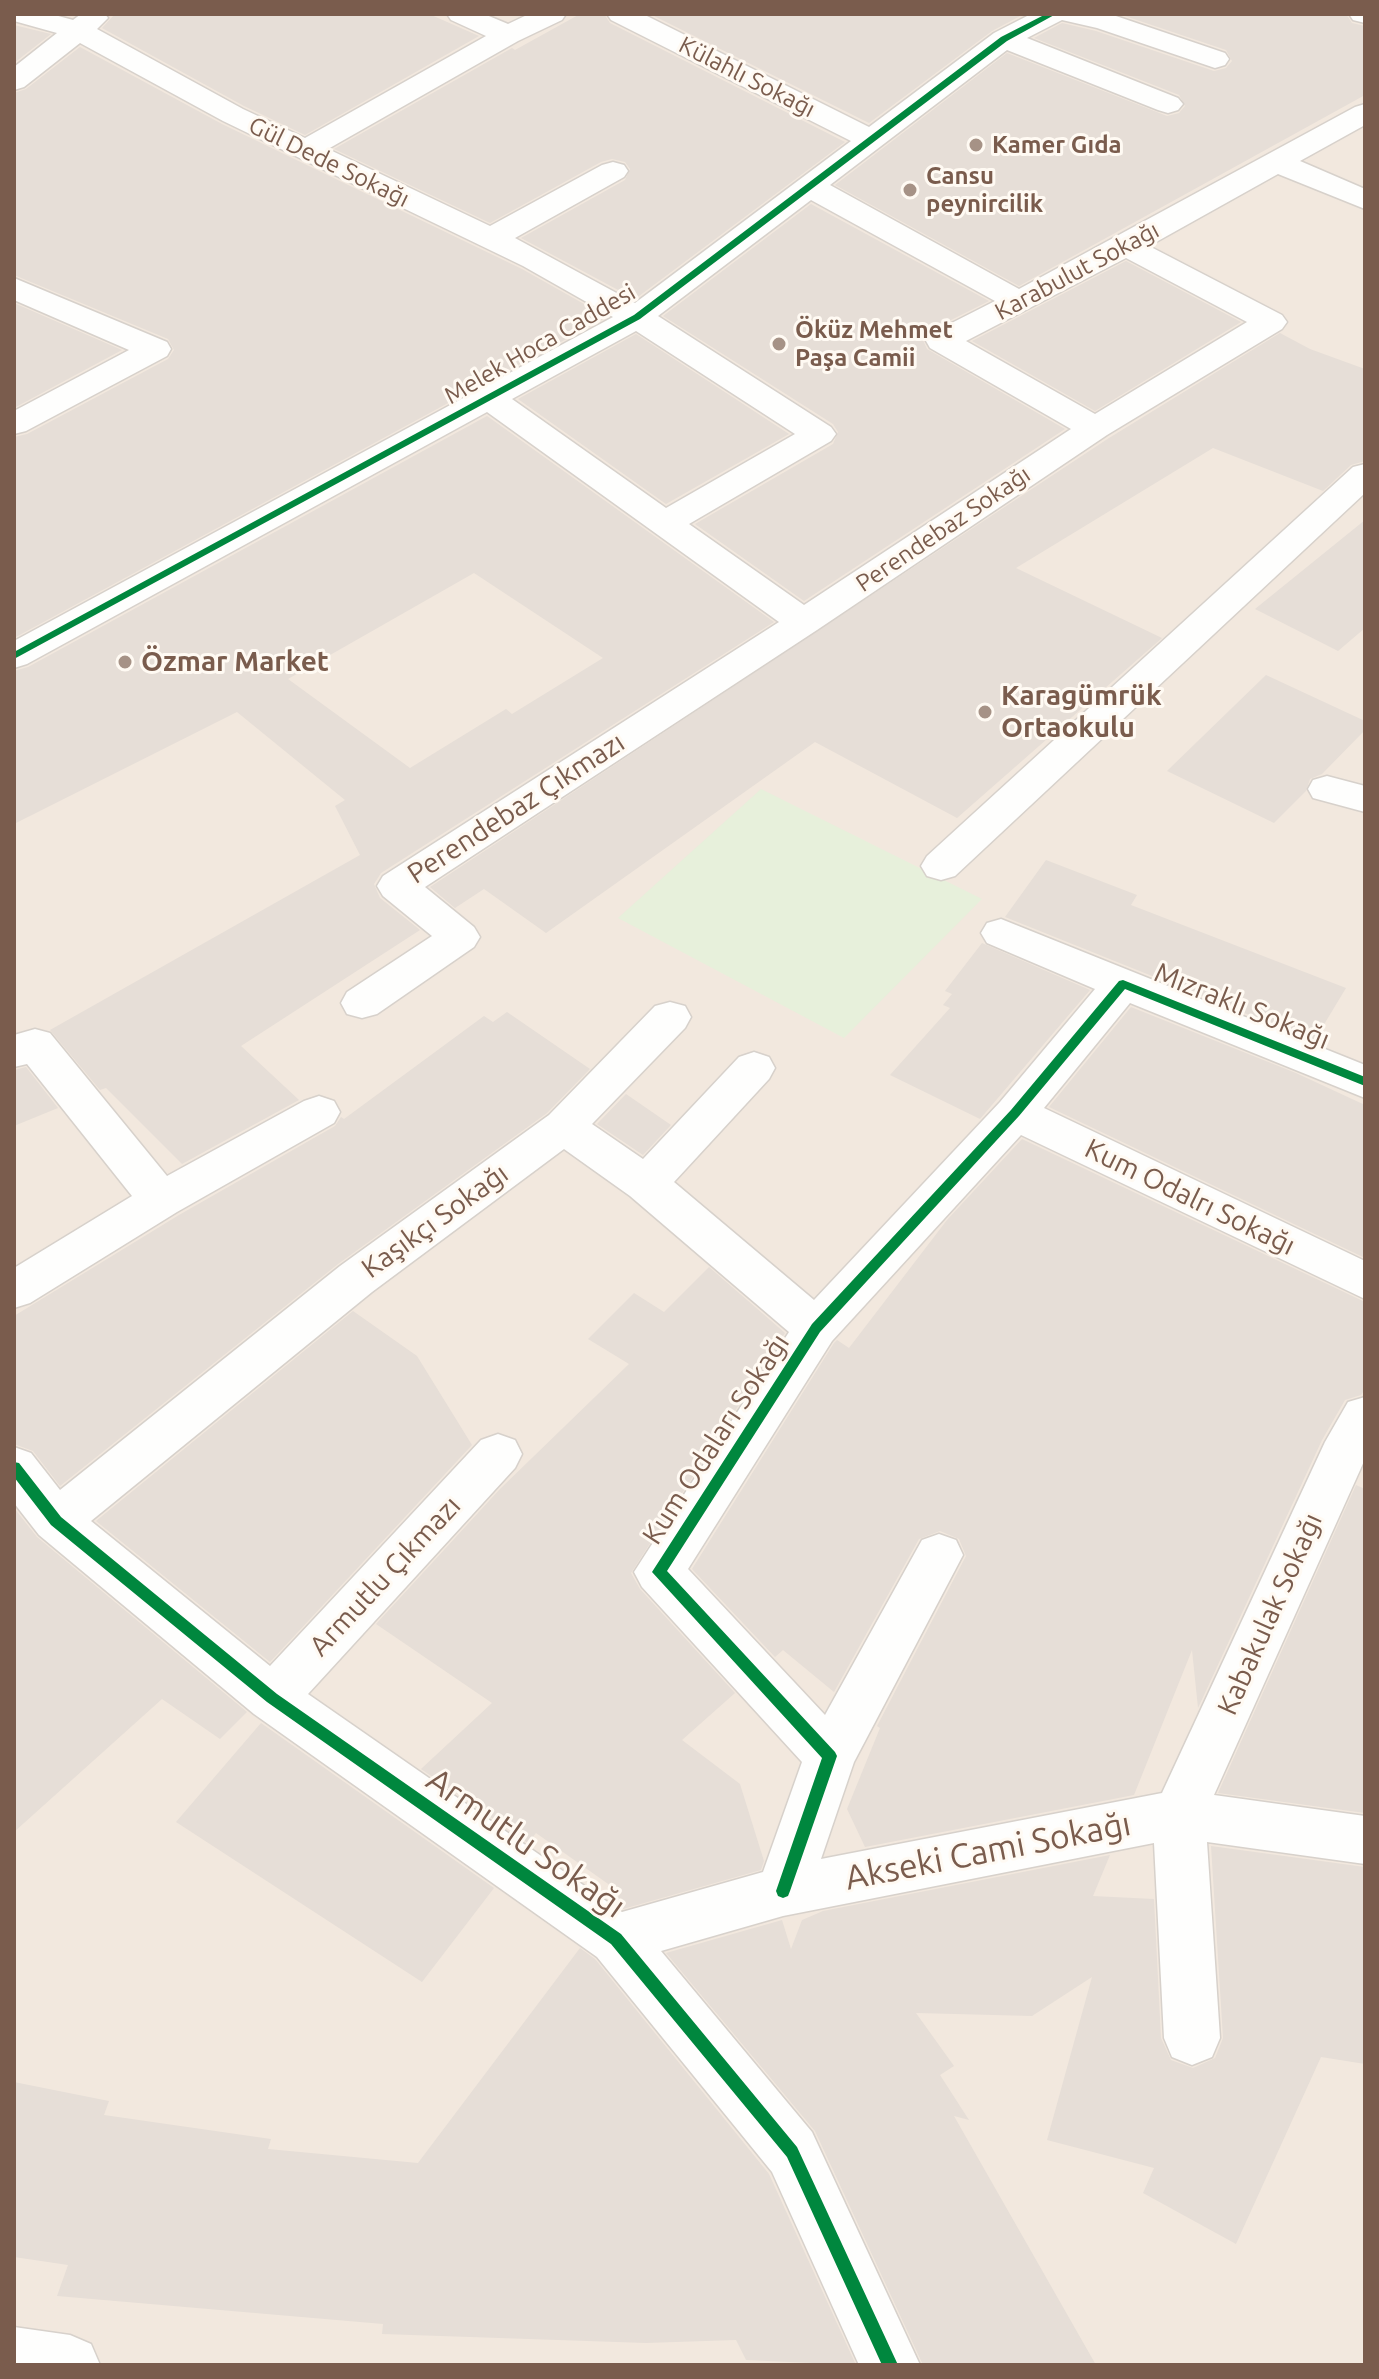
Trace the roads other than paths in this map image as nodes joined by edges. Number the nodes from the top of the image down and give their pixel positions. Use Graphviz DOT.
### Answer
graph roads {
  1 [pos="19,14"];
  2 [pos="461,14"];
  3 [pos="552,14"];
  4 [pos="621,14"];
  5 [pos="1052,14"];
  6 [pos="1071,14"];
  7 [pos="88,22"];
  8 [pos="508,35"];
  9 [pos="1004,39"];
  10 [pos="1215,59"];
  11 [pos="14,81"];
  12 [pos="1168,104"];
  13 [pos="1365,113"];
  14 [pos="873,140"];
  15 [pos="305,150"];
  16 [pos="1276,162"];
  17 [pos="613,171"];
  18 [pos="810,187"];
  19 [pos="1365,200"];
  20 [pos="490,239"];
  21 [pos="1126,246"];
  22 [pos="14,288"];
  23 [pos="1020,302"];
  24 [pos="637,317"];
  25 [pos="490,399"];
  26 [pos="14,424"];
  27 [pos="1095,428"];
  28 [pos="1365,474"];
  29 [pos="663,524"];
  30 [pos="804,622"];
  31 [pos="14,656"];
  32 [pos="1327,789"];
  33 [pos="1365,799"];
  34 [pos="941,866"];
  35 [pos="1001,933"];
  36 [pos="1123,984"];
  37 [pos="362,1003"];
  38 [pos="670,1017"];
  39 [pos="14,1052"];
  40 [pos="754,1068"];
  41 [pos="1365,1082"];
  42 [pos="319,1112"];
  43 [pos="1015,1113"];
  44 [pos="564,1126"];
  45 [pos="646,1184"];
  46 [pos="161,1200"];
  47 [pos="1365,1281"];
  48 [pos="14,1290"];
  49 [pos="816,1328"];
  50 [pos="1357,1447"];
  51 [pos="498,1454"];
  52 [pos="14,1467"];
  53 [pos="56,1521"];
  54 [pos="939,1555"];
  55 [pos="272,1698"];
  56 [pos="830,1756"];
  57 [pos="1179,1814"];
  58 [pos="1365,1840"];
  59 [pos="783,1891"];
  60 [pos="616,1939"];
  61 [pos="1192,2038"];
  62 [pos="890,2365"];
  1 -- 7 [label="street, Gül Dede Sokağı"];
  2 -- 8 [label="street"];
  3 -- 8 [label="street"];
  4 -- 14 [label="street, Külahlı Sokağı"];
  5 -- 9 [label="street, Melek Hoca Caddesi"];
  6 -- 10 [label="street"];
  7 -- 11 [label="street"];
  7 -- 15 [label="street, Gül Dede Sokağı"];
  8 -- 15 [label="street"];
  9 -- 12 [label="street"];
  9 -- 14 [label="street, Melek Hoca Caddesi"];
  13 -- 16 [label="street, Karabulut Sokağı"];
  14 -- 18 [label="street, Melek Hoca Caddesi"];
  15 -- 20 [label="street, Gül Dede Sokağı"];
  16 -- 19 [label="street"];
  16 -- 21 [label="street, Karabulut Sokağı"];
  17 -- 20 [label="street"];
  18 -- 23 [label="street"];
  18 -- 24 [label="street, Melek Hoca Caddesi"];
  20 -- 24 [label="street, Gül Dede Sokağı"];
  21 -- 23 [label="street, Karabulut Sokağı"];
  21 -- 27 [label="street, Perendebaz Sokağı"];
  22 -- 26 [label="street"];
  23 -- 27 [label="street, Karabulut Sokağı"];
  24 -- 25 [label="street, Melek Hoca Caddesi"];
  24 -- 29 [label="street, Gül Dede Sokağı"];
  25 -- 29 [label="street"];
  25 -- 31 [label="street, Melek Hoca Caddesi"];
  27 -- 30 [label="street, Perendebaz Sokağı"];
  28 -- 34 [label="street"];
  29 -- 30 [label="street"];
  30 -- 37 [label="street, Perendebaz Çıkmazı"];
  32 -- 33 [label="street"];
  35 -- 36 [label="street, Mızraklı Sokağı"];
  36 -- 41 [label="street, Mızraklı Sokağı"];
  36 -- 43 [label="street, Mızraklı Sokağı"];
  38 -- 44 [label="street, Kaşıkçı Sokağı"];
  39 -- 46 [label="street"];
  40 -- 45 [label="street"];
  42 -- 46 [label="street"];
  43 -- 47 [label="street, Kum Odalrı Sokağı"];
  43 -- 49 [label="street, Kum Odaları Sokağı"];
  44 -- 45 [label="street"];
  44 -- 53 [label="street, Kaşıkçı Sokağı"];
  45 -- 49 [label="street"];
  46 -- 48 [label="street"];
  49 -- 56 [label="street, Kum Odaları Sokağı"];
  50 -- 57 [label="street, Kabakulak Sokağı"];
  51 -- 55 [label="street, Armutlu Çıkmazı"];
  52 -- 53 [label="street, Armutlu Sokağı"];
  53 -- 55 [label="street, Armutlu Sokağı"];
  54 -- 56 [label="street"];
  55 -- 60 [label="street, Armutlu Sokağı"];
  56 -- 59 [label="street"];
  57 -- 58 [label="street, Akseki Cami Sokağı"];
  57 -- 59 [label="street, Akseki Cami Sokağı"];
  57 -- 61 [label="street"];
  59 -- 60 [label="street, Akseki Cami Sokağı"];
  60 -- 62 [label="street, Armutlu Sokağı"];
}
